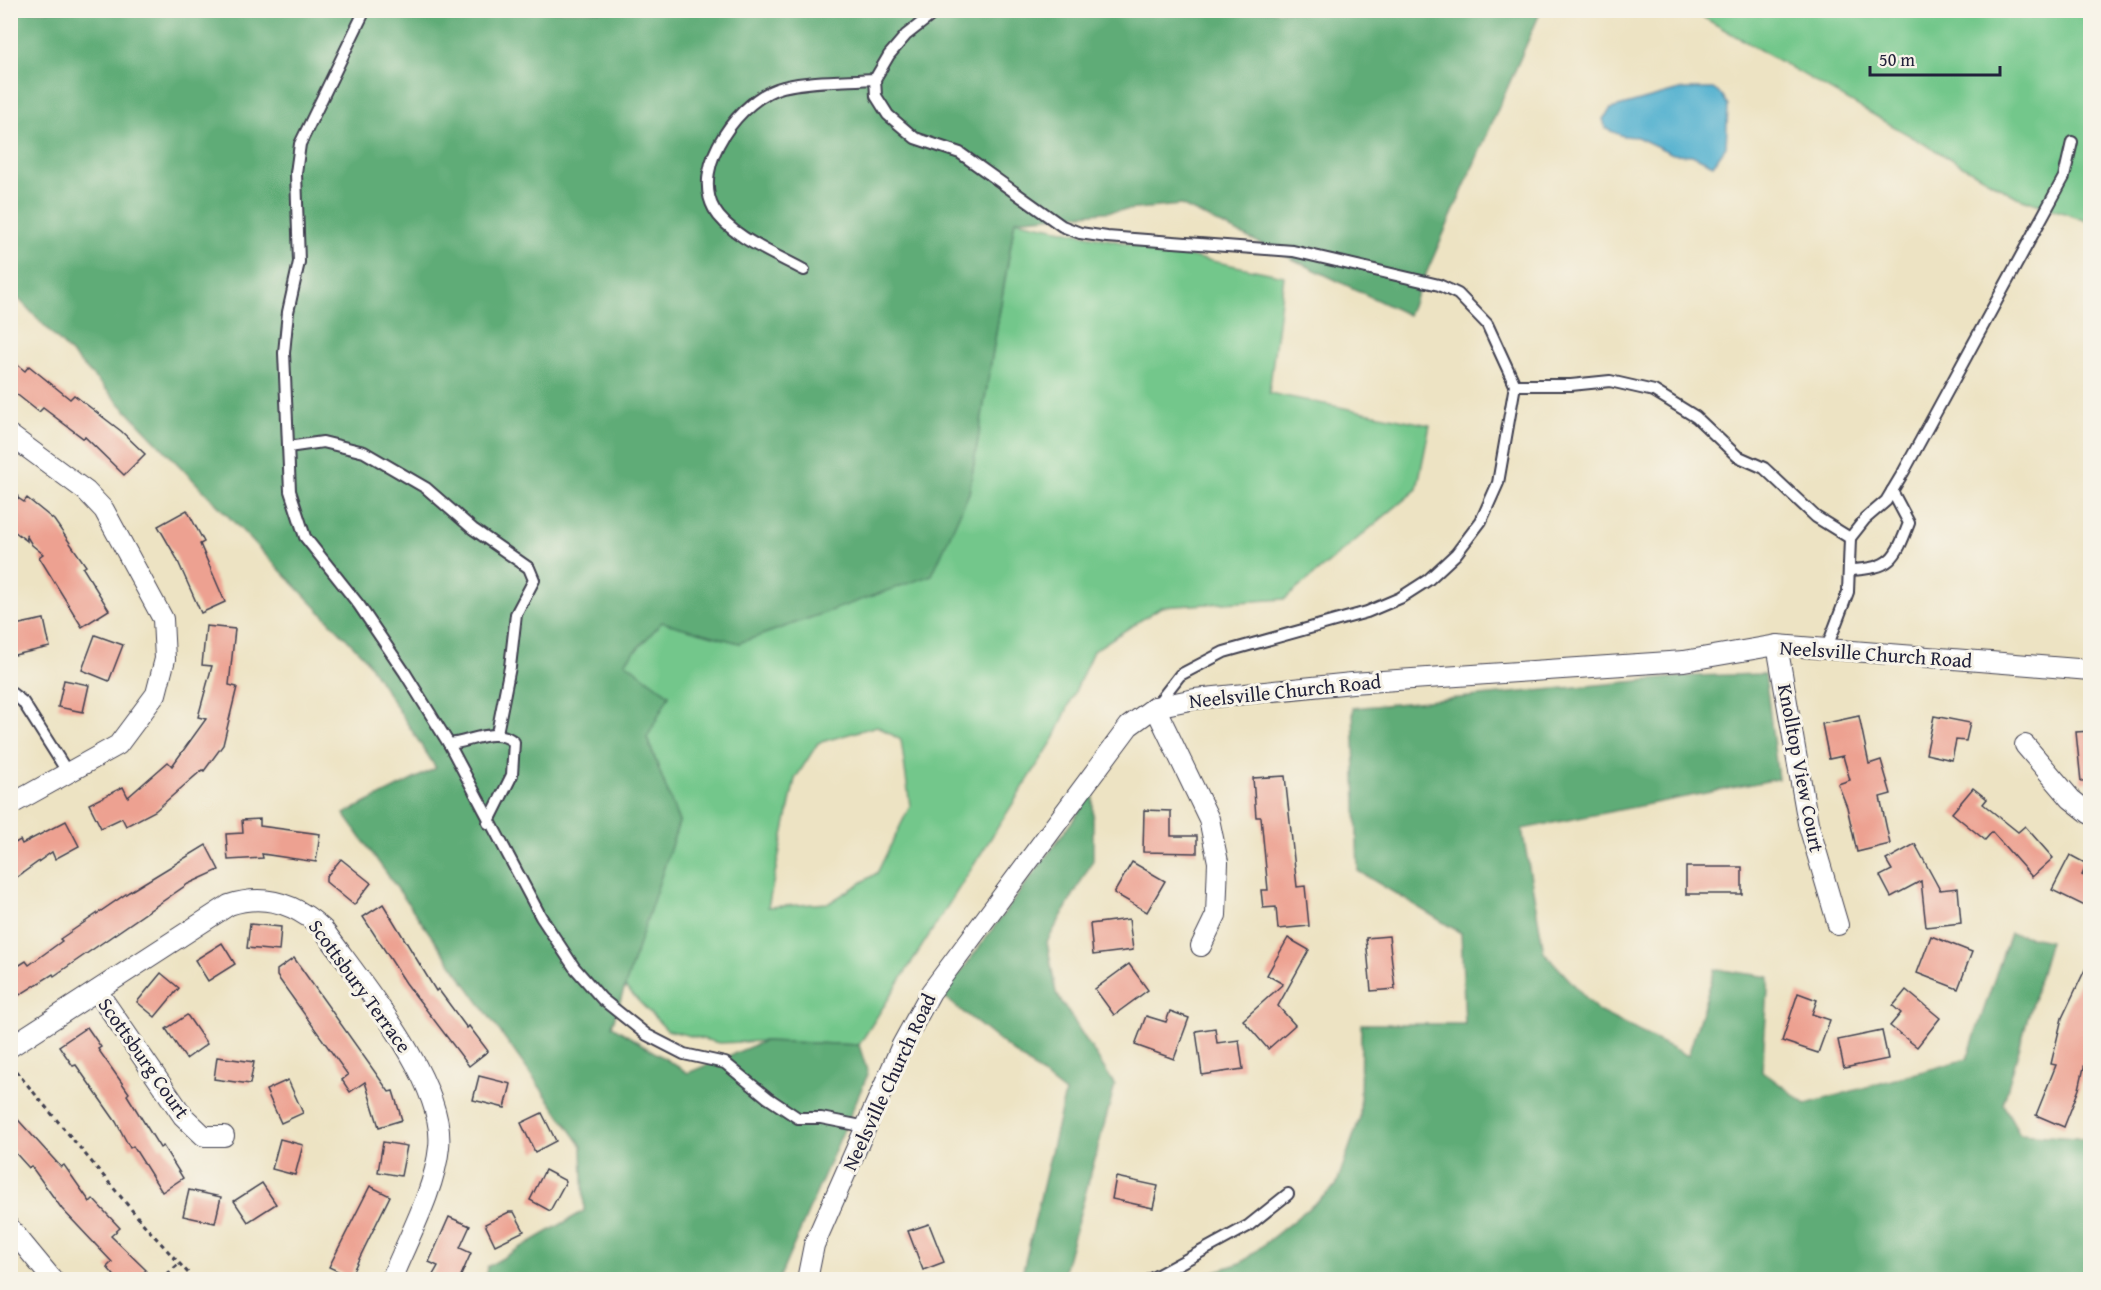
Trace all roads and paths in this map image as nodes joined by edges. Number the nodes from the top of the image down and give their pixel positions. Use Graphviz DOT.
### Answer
graph roads {
  1 [pos="365,10"];
  2 [pos="938,10"];
  3 [pos="875,79"];
  4 [pos="2072,142"];
  5 [pos="804,270"];
  6 [pos="1515,386"];
  7 [pos="10,435"];
  8 [pos="288,447"];
  9 [pos="1892,491"];
  10 [pos="1850,538"];
  11 [pos="1850,570"];
  12 [pos="1777,645"];
  13 [pos="1826,650"];
  14 [pos="2091,670"];
  15 [pos="10,692"];
  16 [pos="1155,707"];
  17 [pos="497,733"];
  18 [pos="449,744"];
  19 [pos="2025,746"];
  20 [pos="68,773"];
  21 [pos="10,805"];
  22 [pos="2091,814"];
  23 [pos="488,823"];
  24 [pos="1838,925"];
  25 [pos="1200,946"];
  26 [pos="97,991"];
  27 [pos="10,1047"];
  28 [pos="10,1064"];
  29 [pos="867,1126"];
  30 [pos="224,1136"];
  31 [pos="1288,1194"];
  32 [pos="10,1228"];
  33 [pos="178,1264"];
  34 [pos="190,1275"];
  35 [pos="53,1280"];
  36 [pos="160,1280"];
  37 [pos="391,1280"];
  38 [pos="807,1280"];
  39 [pos="1149,1280"];
  1 -- 8 [label="lane"];
  2 -- 3 [label="lane"];
  3 -- 5 [label="lane"];
  3 -- 6 [label="lane"];
  4 -- 9 [label="lane"];
  6 -- 10 [label="lane"];
  6 -- 16 [label="lane"];
  7 -- 20 [label="street"];
  8 -- 17 [label="lane"];
  8 -- 18 [label="lane"];
  9 -- 10 [label="lane"];
  9 -- 11 [label="lane"];
  10 -- 11 [label="lane"];
  11 -- 13 [label="lane"];
  12 -- 13 [label="street, Neelsville Church Road"];
  12 -- 16 [label="street, Neelsville Church Road"];
  12 -- 24 [label="street, Knolltop View Court"];
  13 -- 14 [label="street, Neelsville Church Road"];
  15 -- 20 [label="lane"];
  16 -- 25 [label="street"];
  16 -- 29 [label="street, Neelsville Church Road"];
  17 -- 18 [label="lane"];
  17 -- 23 [label="lane"];
  18 -- 23 [label="lane"];
  19 -- 22 [label="street"];
  20 -- 21 [label="street"];
  23 -- 29 [label="lane"];
  26 -- 27 [label="street, Scottsbury Terrace"];
  26 -- 30 [label="street, Scottsburg Court"];
  26 -- 37 [label="street, Scottsbury Terrace"];
  28 -- 33 [label="path"];
  29 -- 38 [label="street, Neelsville Church Road"];
  31 -- 39 [label="lane"];
  32 -- 35 [label="street"];
  33 -- 34 [label="path"];
  33 -- 36 [label="path"];
}
